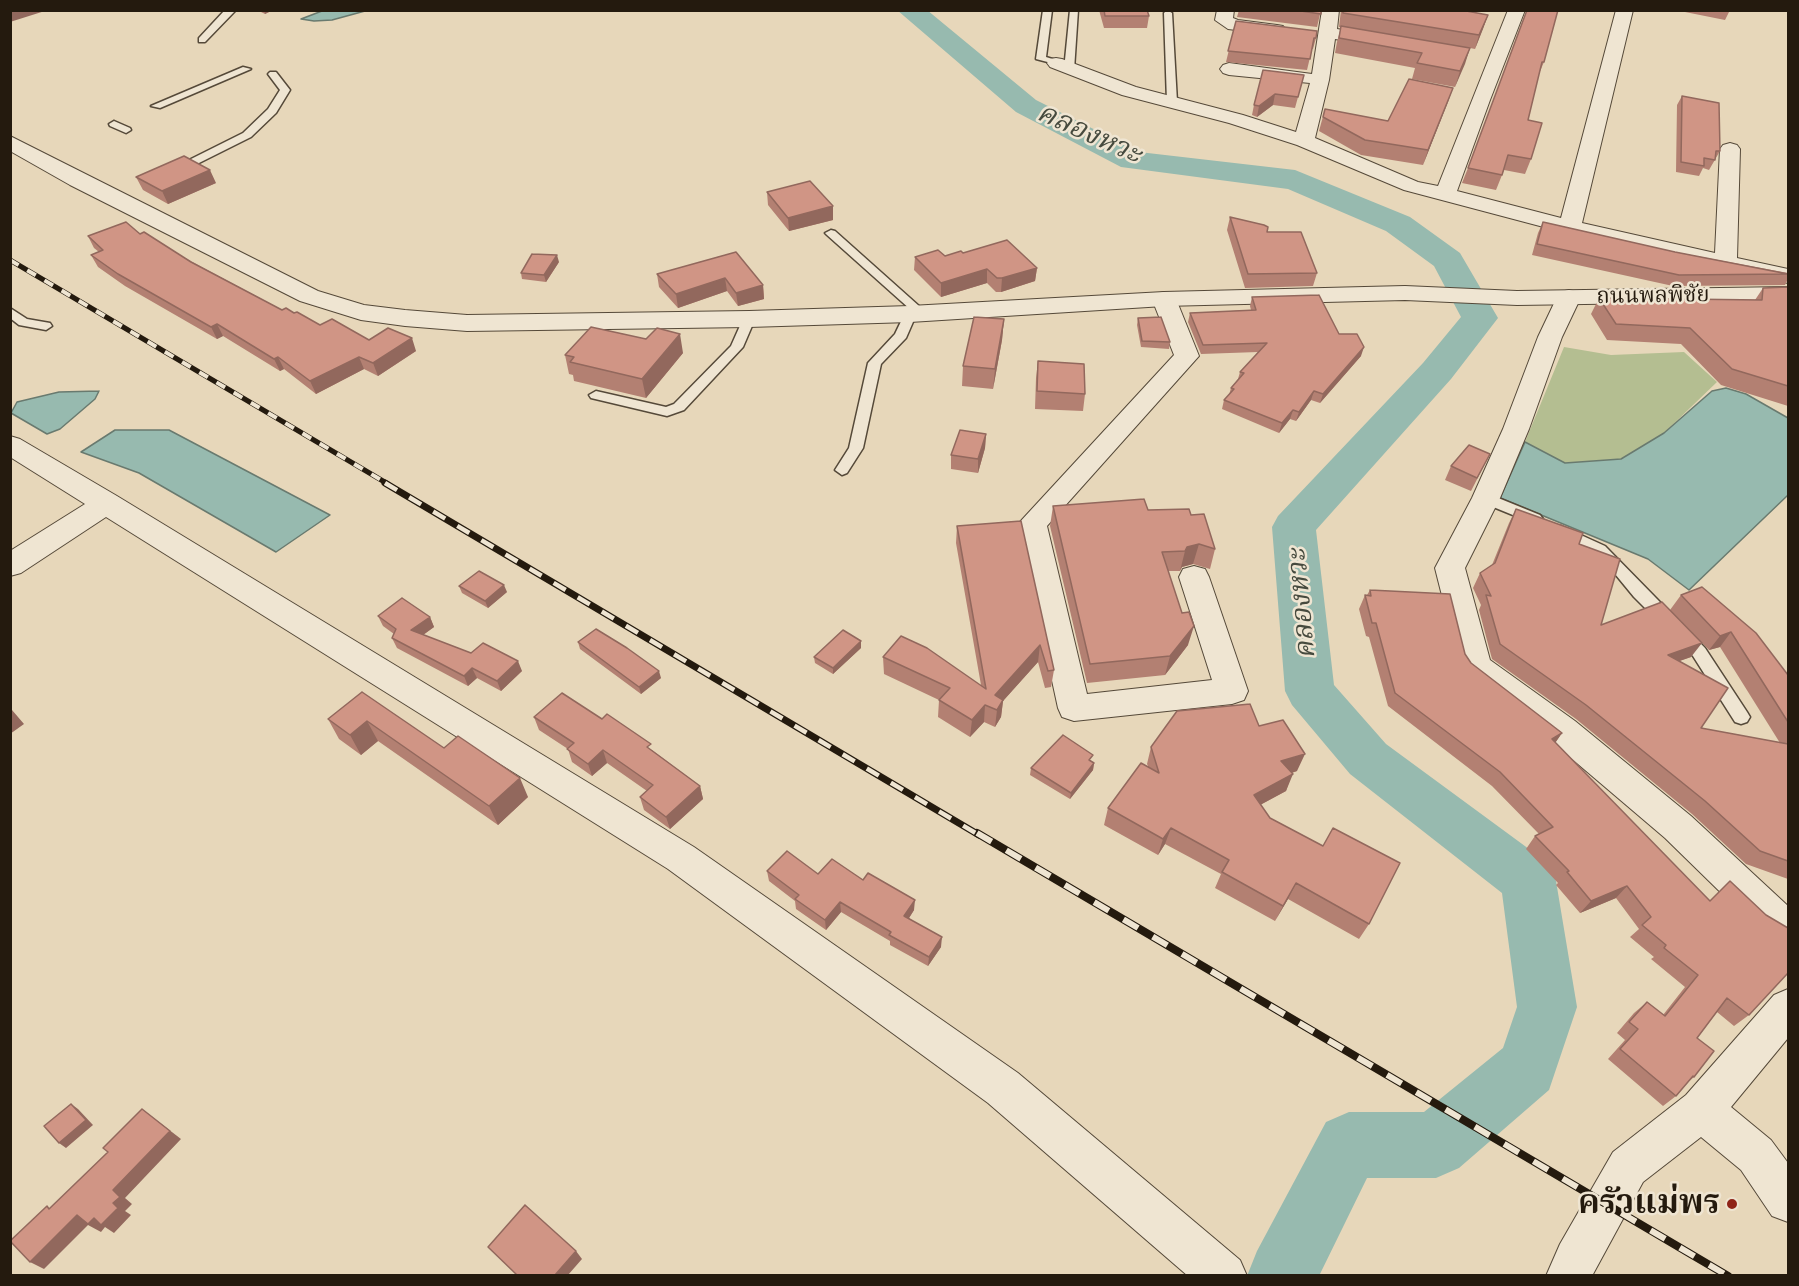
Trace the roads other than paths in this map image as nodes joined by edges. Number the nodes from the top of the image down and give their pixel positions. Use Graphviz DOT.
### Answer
graph roads {
  1 [pos="229,10"];
  2 [pos="1048,10"];
  3 [pos="1074,10"];
  4 [pos="1226,10"];
  5 [pos="1331,10"];
  6 [pos="1625,10"];
  7 [pos="1168,13"];
  8 [pos="1514,18"];
  9 [pos="1490,22"];
  10 [pos="1292,32"];
  11 [pos="1322,34"];
  12 [pos="202,40"];
  13 [pos="1394,44"];
  14 [pos="1473,57"];
  15 [pos="1496,61"];
  16 [pos="1063,66"];
  17 [pos="246,69"];
  18 [pos="1229,69"];
  19 [pos="273,74"];
  20 [pos="1320,80"];
  21 [pos="1459,96"];
  22 [pos="1480,100"];
  23 [pos="1172,102"];
  24 [pos="156,106"];
  25 [pos="114,124"];
  26 [pos="126,130"];
  27 [pos="1304,141"];
  28 [pos="10,142"];
  29 [pos="1730,149"];
  30 [pos="191,163"];
  31 [pos="1445,195"];
  32 [pos="1570,227"];
  33 [pos="831,233"];
  34 [pos="1726,261"];
  35 [pos="1788,276"];
  36 [pos="1788,294"];
  37 [pos="1569,297"];
  38 [pos="1164,299"];
  39 [pos="10,312"];
  40 [pos="916,314"];
  41 [pos="749,319"];
  42 [pos="46,326"];
  43 [pos="596,395"];
  44 [pos="10,444"];
  45 [pos="842,470"];
  46 [pos="1486,498"];
  47 [pos="107,503"];
  48 [pos="10,566"];
  49 [pos="1194,577"];
  50 [pos="1741,717"];
  51 [pos="1788,927"];
  52 [pos="1788,1008"];
  53 [pos="1701,1110"];
  54 [pos="1788,1200"];
  55 [pos="1224,1275"];
  56 [pos="1569,1275"];
  1 -- 12 [label="lane"];
  2 -- 16 [label="lane"];
  3 -- 16 [label="lane"];
  4 -- 10 [label="street"];
  5 -- 11 [label="street"];
  6 -- 32 [label="street"];
  7 -- 23 [label="lane"];
  8 -- 9 [label="street"];
  8 -- 15 [label="street"];
  11 -- 13 [label="street"];
  11 -- 20 [label="street"];
  14 -- 15 [label="street"];
  15 -- 22 [label="street"];
  16 -- 23 [label="street"];
  17 -- 24 [label="lane"];
  18 -- 20 [label="street"];
  19 -- 30 [label="lane"];
  20 -- 27 [label="street"];
  21 -- 22 [label="street"];
  22 -- 31 [label="street"];
  23 -- 27 [label="street"];
  25 -- 26 [label="lane"];
  27 -- 31 [label="street"];
  28 -- 41 [label="street, ถนนพลพิชัย"];
  29 -- 34 [label="street"];
  31 -- 32 [label="street"];
  32 -- 34 [label="street"];
  33 -- 40 [label="lane"];
  34 -- 35 [label="street"];
  36 -- 37 [label="street, ถนนพลพิชัย"];
  37 -- 38 [label="street, ถนนพลพิชัย"];
  37 -- 46 [label="street"];
  38 -- 40 [label="street, ถนนพลพิชัย"];
  38 -- 49 [label="street"];
  39 -- 42 [label="lane"];
  40 -- 41 [label="street, ถนนพลพิชัย"];
  40 -- 45 [label="lane"];
  41 -- 43 [label="lane"];
  44 -- 47 [label="street"];
  46 -- 50 [label="lane"];
  46 -- 51 [label="street"];
  47 -- 48 [label="street"];
  47 -- 55 [label="street"];
  52 -- 53 [label="street"];
  53 -- 54 [label="street"];
  53 -- 56 [label="street"];
}
